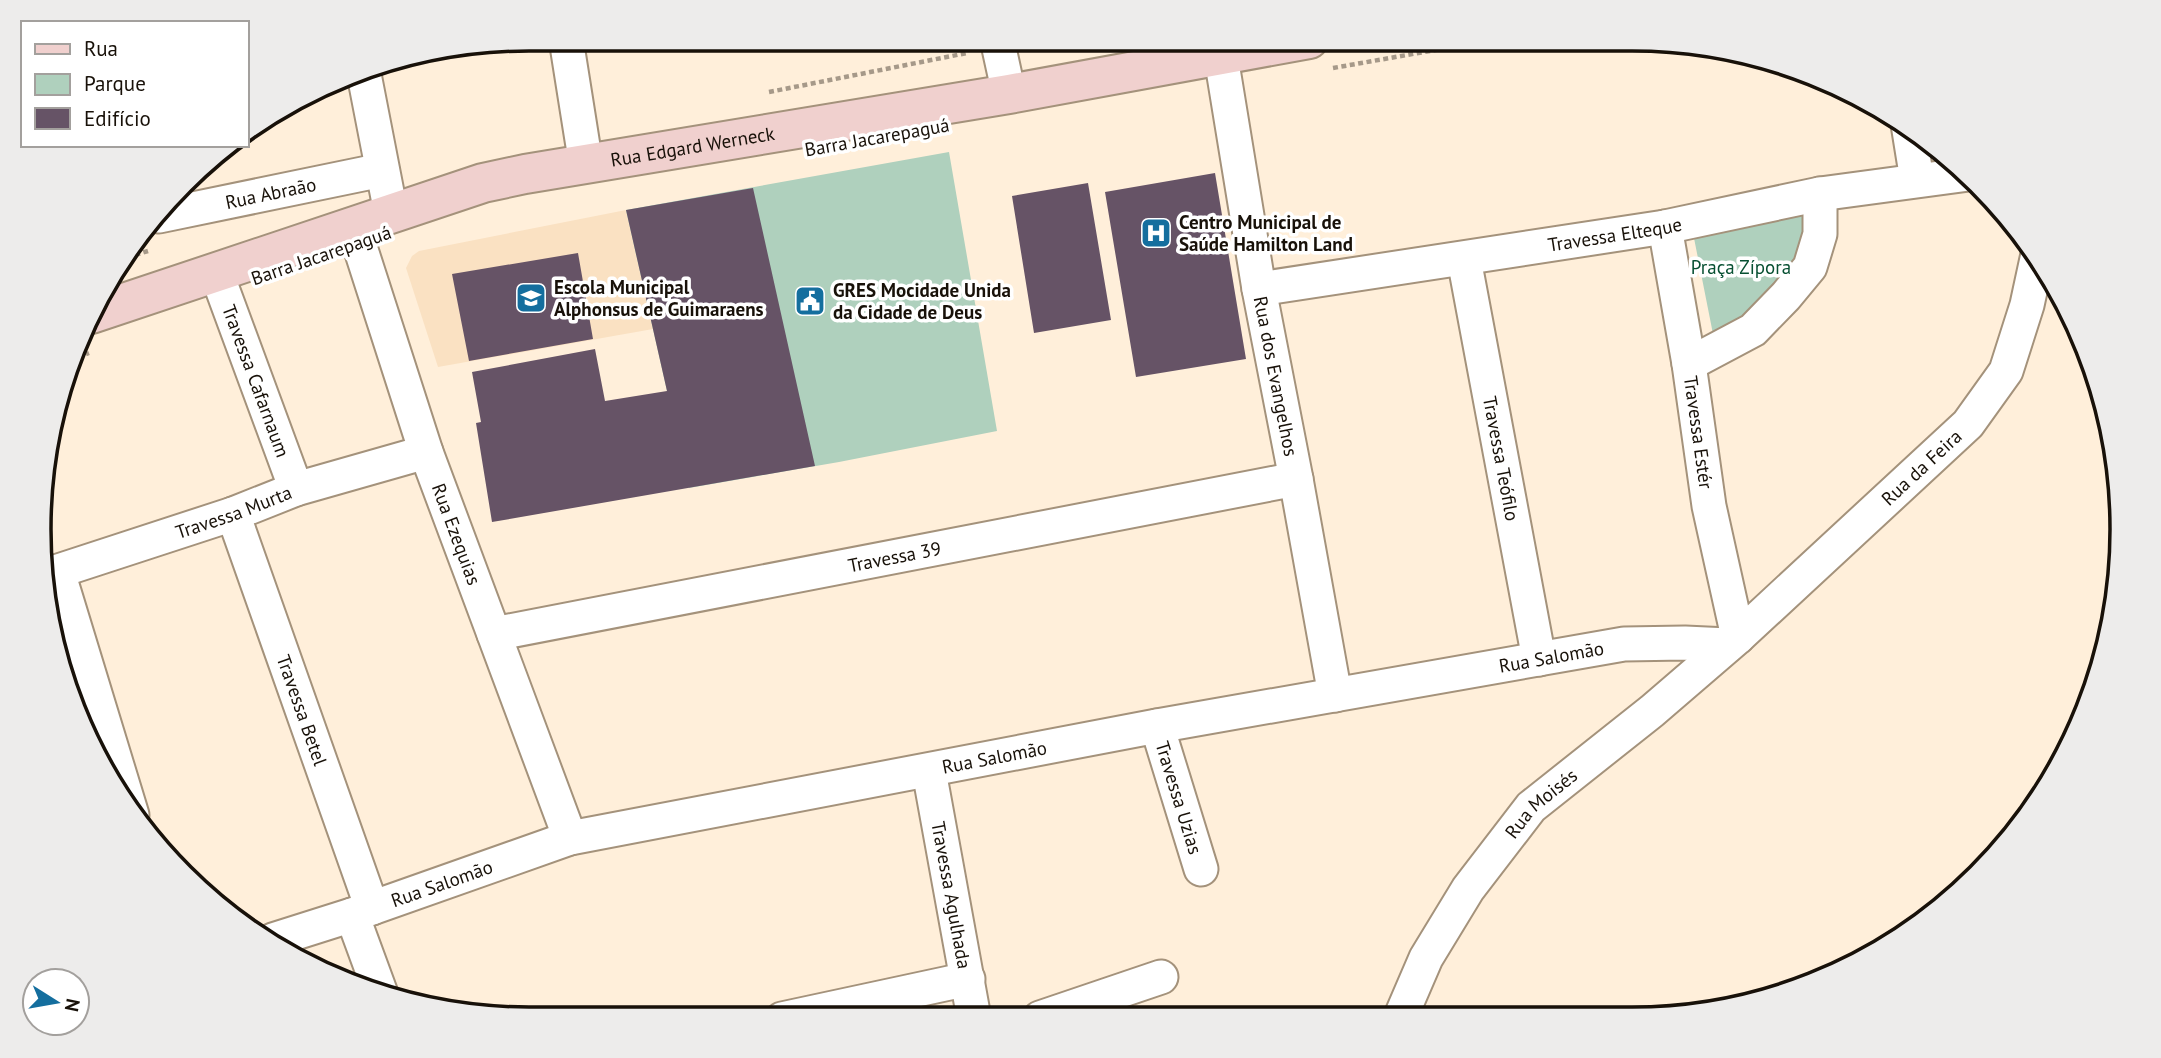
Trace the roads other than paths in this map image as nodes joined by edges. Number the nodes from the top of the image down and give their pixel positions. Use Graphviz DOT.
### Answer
graph roads {
  1 [pos="568,51"];
  2 [pos="1000,51"];
  3 [pos="1315,55"];
  4 [pos="1221,57"];
  5 [pos="365,80"];
  6 [pos="1009,94"];
  7 [pos="1910,140"];
  8 [pos="586,165"];
  9 [pos="382,170"];
  10 [pos="1954,176"];
  11 [pos="1916,180"];
  12 [pos="1820,194"];
  13 [pos="174,209"];
  14 [pos="391,213"];
  15 [pos="353,225"];
  16 [pos="1665,226"];
  17 [pos="1464,259"];
  18 [pos="2034,270"];
  19 [pos="216,272"];
  20 [pos="1259,289"];
  21 [pos="104,309"];
  22 [pos="1689,364"];
  23 [pos="426,452"];
  24 [pos="1296,479"];
  25 [pos="296,489"];
  26 [pos="233,513"];
  27 [pos="53,573"];
  28 [pos="54,585"];
  29 [pos="494,634"];
  30 [pos="1733,641"];
  31 [pos="1539,659"];
  32 [pos="1335,695"];
  33 [pos="1157,726"];
  34 [pos="106,751"];
  35 [pos="929,771"];
  36 [pos="570,838"];
  37 [pos="1201,869"];
  38 [pos="362,912"];
  39 [pos="281,938"];
  40 [pos="1161,977"];
  41 [pos="968,979"];
  42 [pos="378,983"];
  43 [pos="834,1007"];
  44 [pos="972,1007"];
  45 [pos="1072,1007"];
  46 [pos="1405,1007"];
  1 -- 8 [label="street"];
  2 -- 6 [label="street"];
  3 -- 4 [label="main road, Rua Edgard Werneck"];
  4 -- 6 [label="main road, Rua Edgard Werneck"];
  4 -- 20 [label="street, Rua dos Evangelhos"];
  5 -- 9 [label="street"];
  6 -- 8 [label="main road, Rua Edgard Werneck"];
  7 -- 11 [label="street"];
  8 -- 14 [label="main road, Rua Edgard Werneck"];
  9 -- 13 [label="street, Rua Abraão"];
  9 -- 14 [label="street"];
  10 -- 11 [label="street, Travessa Elteque"];
  11 -- 12 [label="street, Travessa Elteque"];
  12 -- 16 [label="street, Travessa Elteque"];
  12 -- 22 [label="street"];
  14 -- 15 [label="main road, Rua Edgard Werneck"];
  15 -- 19 [label="main road, Rua Edgard Werneck"];
  15 -- 23 [label="street, Rua Ezequias"];
  16 -- 17 [label="street, Travessa Elteque"];
  16 -- 22 [label="street, Travessa Estér"];
  17 -- 20 [label="street, Travessa Elteque"];
  17 -- 31 [label="street, Travessa Teófilo"];
  18 -- 30 [label="street, Rua da Feira"];
  19 -- 21 [label="main road, Rua Edgard Werneck"];
  19 -- 25 [label="street, Travessa Cafarnaum"];
  20 -- 24 [label="street, Rua dos Evangelhos"];
  22 -- 30 [label="street, Travessa Estér"];
  23 -- 25 [label="street, Travessa Murta"];
  23 -- 29 [label="street, Rua Ezequias"];
  24 -- 29 [label="street, Travessa 39"];
  24 -- 32 [label="street, Rua dos Evangelhos"];
  25 -- 26 [label="street, Travessa Murta"];
  26 -- 27 [label="street, Travessa Murta"];
  26 -- 38 [label="street, Travessa Betel"];
  28 -- 34 [label="street"];
  29 -- 36 [label="street, Rua Ezequias"];
  30 -- 31 [label="street, Rua Salomão"];
  30 -- 46 [label="street, Rua Moisés"];
  31 -- 32 [label="street, Rua Salomão"];
  32 -- 33 [label="street, Rua Salomão"];
  33 -- 35 [label="street, Rua Salomão"];
  33 -- 37 [label="street, Travessa Uzias"];
  35 -- 36 [label="street, Rua Salomão"];
  35 -- 41 [label="street, Travessa Agulhada"];
  36 -- 38 [label="street, Rua Salomão"];
  38 -- 39 [label="street, Rua Salomão"];
  38 -- 42 [label="street, Travessa Betel"];
  40 -- 45 [label="street"];
  41 -- 43 [label="street"];
  41 -- 44 [label="street, Travessa Agulhada"];
}
